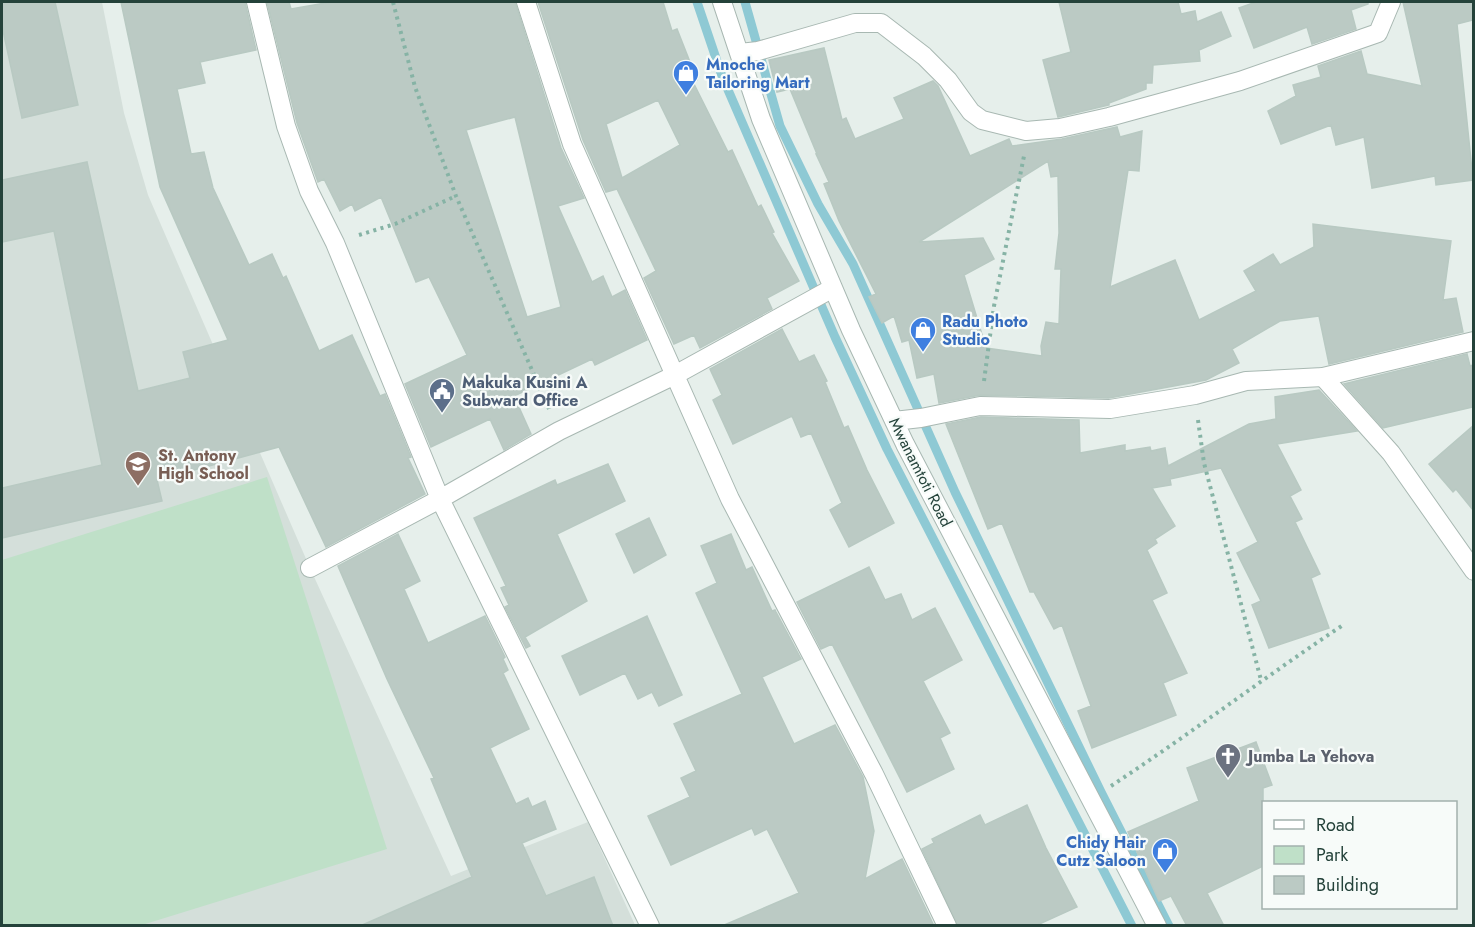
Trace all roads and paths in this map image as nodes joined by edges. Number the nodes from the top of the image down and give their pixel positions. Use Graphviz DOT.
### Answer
graph roads {
  1 [pos="256,2"];
  2 [pos="393,2"];
  3 [pos="526,2"];
  4 [pos="722,2"];
  5 [pos="1391,2"];
  6 [pos="740,53"];
  7 [pos="1026,131"];
  8 [pos="456,196"];
  9 [pos="335,243"];
  10 [pos="833,288"];
  11 [pos="1473,341"];
  12 [pos="675,375"];
  13 [pos="1323,377"];
  14 [pos="1195,395"];
  15 [pos="980,406"];
  16 [pos="894,421"];
  17 [pos="559,431"];
  18 [pos="440,499"];
  19 [pos="310,568"];
  20 [pos="1473,571"];
  21 [pos="1343,625"];
  22 [pos="1261,680"];
  23 [pos="1091,800"];
  24 [pos="650,926"];
  25 [pos="947,926"];
  26 [pos="1157,926"];
  1 -- 9 [label="street"];
  2 -- 8 [label="path"];
  3 -- 12 [label="street"];
  4 -- 6 [label="street, Mwanamtoti Road"];
  5 -- 7 [label="street"];
  6 -- 7 [label="street"];
  6 -- 10 [label="street, Mwanamtoti Road"];
  7 -- 15 [label="path"];
  8 -- 9 [label="path"];
  8 -- 17 [label="path"];
  9 -- 18 [label="street"];
  10 -- 12 [label="street"];
  10 -- 16 [label="street, Mwanamtoti Road"];
  11 -- 13 [label="street"];
  12 -- 17 [label="street"];
  12 -- 25 [label="street"];
  13 -- 14 [label="street"];
  13 -- 20 [label="street"];
  14 -- 15 [label="street"];
  14 -- 22 [label="path"];
  15 -- 16 [label="street"];
  16 -- 23 [label="street, Mwanamtoti Road"];
  17 -- 18 [label="street"];
  18 -- 19 [label="street"];
  18 -- 24 [label="street"];
  21 -- 22 [label="path"];
  22 -- 23 [label="path"];
  23 -- 26 [label="street, Mwanamtoti Road"];
}
